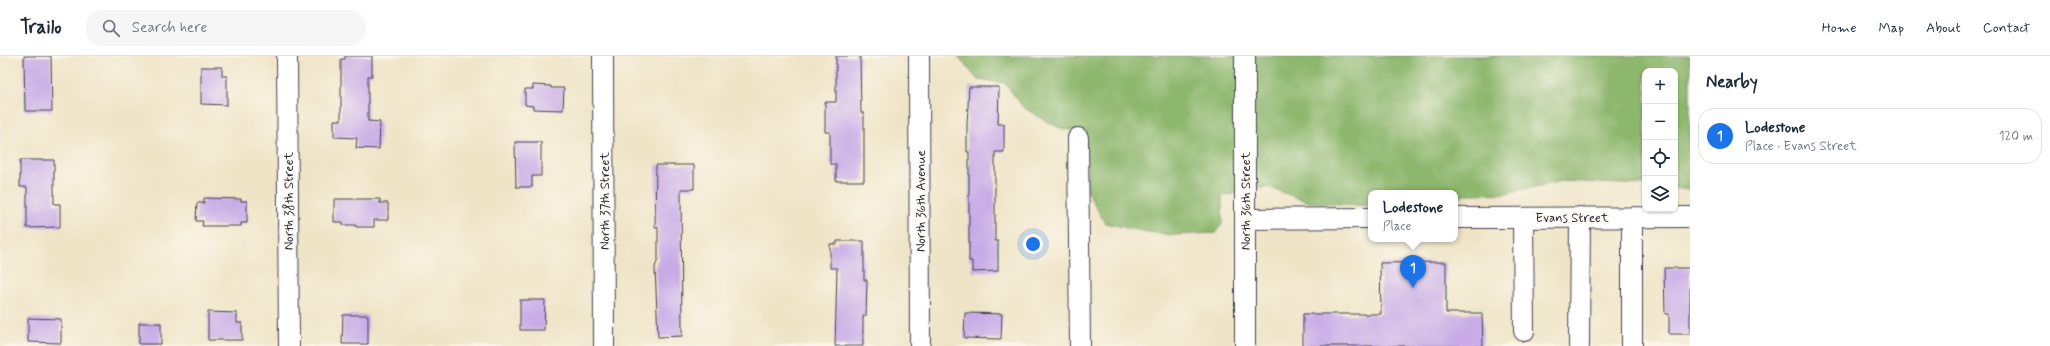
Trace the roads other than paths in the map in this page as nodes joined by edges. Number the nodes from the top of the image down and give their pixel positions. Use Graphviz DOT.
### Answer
graph roads {
  1 [pos="287,56"];
  2 [pos="603,56"];
  3 [pos="919,56"];
  4 [pos="1245,56"];
  5 [pos="1078,138"];
  6 [pos="1580,217"];
  7 [pos="1632,217"];
  8 [pos="1690,217"];
  9 [pos="1368,218"];
  10 [pos="1458,218"];
  11 [pos="1523,218"];
  12 [pos="1245,219"];
  13 [pos="1524,331"];
  14 [pos="289,346"];
  15 [pos="604,346"];
  16 [pos="920,346"];
  17 [pos="1080,346"];
  18 [pos="1245,346"];
  19 [pos="1579,346"];
  20 [pos="1632,346"];
  1 -- 14 [label="street, North 38th Street"];
  2 -- 15 [label="street, North 37th Street"];
  3 -- 16 [label="street, North 36th Avenue"];
  4 -- 12 [label="street, North 36th Street"];
  5 -- 17 [label="street"];
  6 -- 7 [label="street, Evans Street"];
  6 -- 11 [label="street, Evans Street"];
  6 -- 19 [label="street"];
  7 -- 8 [label="street, Evans Street"];
  7 -- 20 [label="street"];
  9 -- 12 [label="street"];
  10 -- 11 [label="street, Evans Street"];
  11 -- 13 [label="street"];
  12 -- 18 [label="street, North 36th Street"];
}
